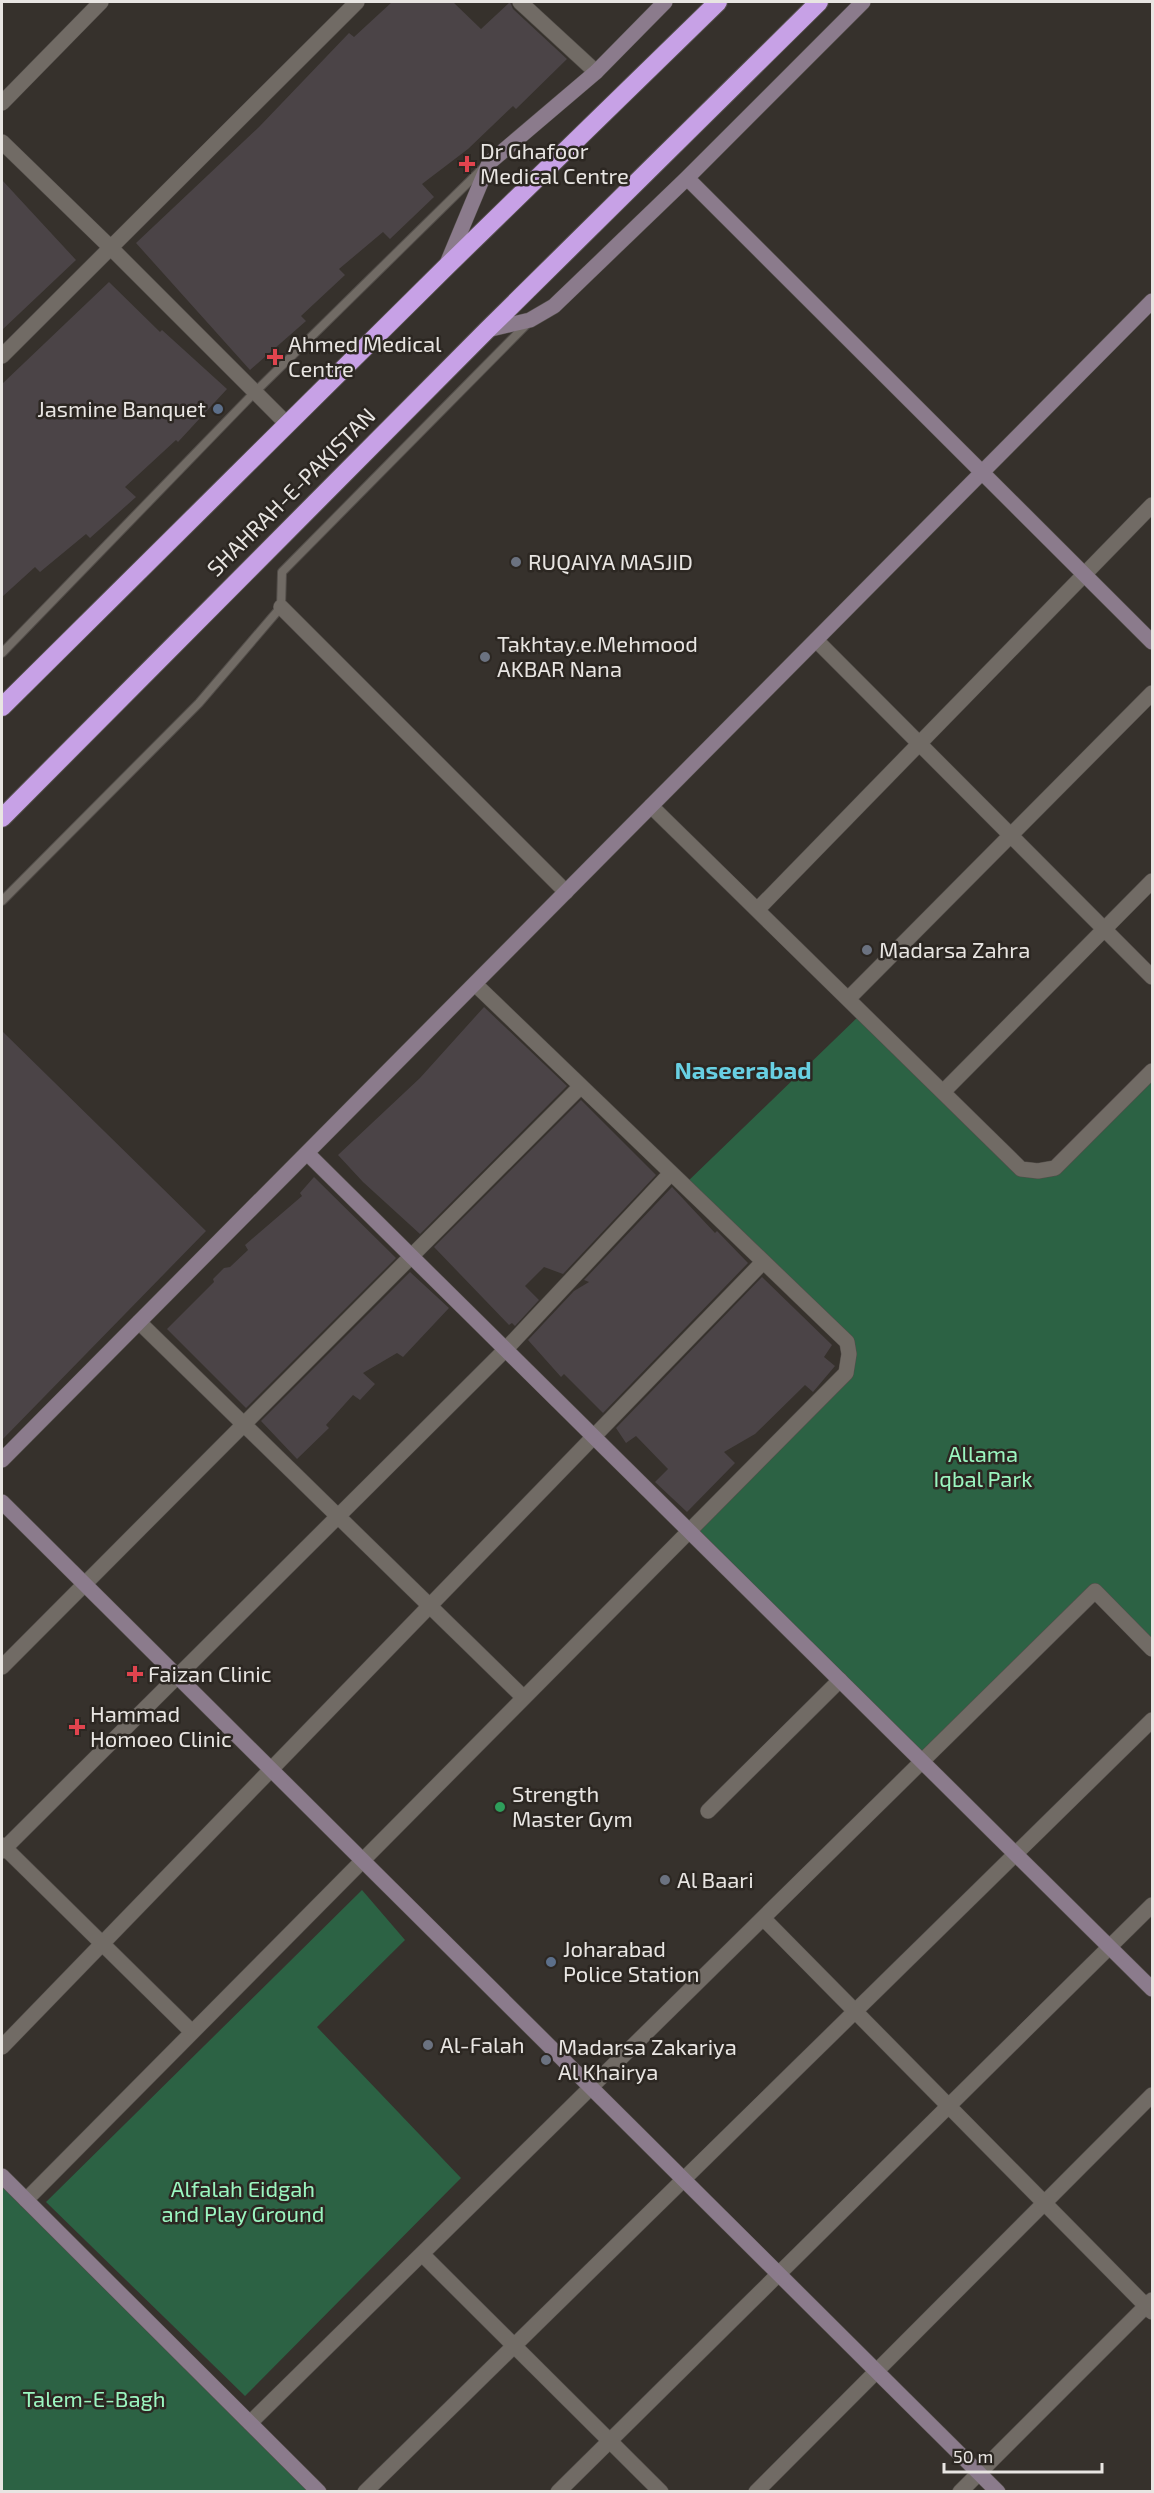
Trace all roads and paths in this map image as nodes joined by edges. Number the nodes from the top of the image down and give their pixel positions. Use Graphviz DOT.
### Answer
graph roads {
  1 [pos="101,2"];
  2 [pos="357,2"];
  3 [pos="520,2"];
  4 [pos="665,2"];
  5 [pos="718,2"];
  6 [pos="819,2"];
  7 [pos="863,2"];
  8 [pos="596,72"];
  9 [pos="2,103"];
  10 [pos="2,142"];
  11 [pos="489,163"];
  12 [pos="687,178"];
  13 [pos="110,247"];
  14 [pos="445,268"];
  15 [pos="1151,305"];
  16 [pos="530,320"];
  17 [pos="487,330"];
  18 [pos="2,356"];
  19 [pos="254,393"];
  20 [pos="287,424"];
  21 [pos="983,472"];
  22 [pos="1152,505"];
  23 [pos="1085,574"];
  24 [pos="281,607"];
  25 [pos="816,640"];
  26 [pos="1152,642"];
  27 [pos="2,653"];
  28 [pos="1152,693"];
  29 [pos="2,707"];
  30 [pos="919,744"];
  31 [pos="651,806"];
  32 [pos="2,818"];
  33 [pos="1011,835"];
  34 [pos="1152,881"];
  35 [pos="566,892"];
  36 [pos="2,902"];
  37 [pos="757,910"];
  38 [pos="1105,929"];
  39 [pos="1152,977"];
  40 [pos="475,984"];
  41 [pos="848,999"];
  42 [pos="1152,1071"];
  43 [pos="581,1086"];
  44 [pos="943,1092"];
  45 [pos="307,1153"];
  46 [pos="671,1173"];
  47 [pos="411,1255"];
  48 [pos="763,1262"];
  49 [pos="139,1322"];
  50 [pos="506,1349"];
  51 [pos="243,1424"];
  52 [pos="594,1436"];
  53 [pos="2,1460"];
  54 [pos="2,1502"];
  55 [pos="338,1516"];
  56 [pos="688,1529"];
  57 [pos="84,1584"];
  58 [pos="430,1605"];
  59 [pos="1152,1648"];
  60 [pos="2,1667"];
  61 [pos="177,1677"];
  62 [pos="840,1680"];
  63 [pos="523,1696"];
  64 [pos="1152,1720"];
  65 [pos="922,1761"];
  66 [pos="270,1770"];
  67 [pos="708,1811"];
  68 [pos="2,1848"];
  69 [pos="1016,1854"];
  70 [pos="362,1860"];
  71 [pos="1152,1905"];
  72 [pos="763,1918"];
  73 [pos="102,1943"];
  74 [pos="1110,1947"];
  75 [pos="1152,1989"];
  76 [pos="855,2011"];
  77 [pos="192,2032"];
  78 [pos="2,2047"];
  79 [pos="591,2087"];
  80 [pos="1152,2095"];
  81 [pos="949,2106"];
  82 [pos="2,2176"];
  83 [pos="683,2180"];
  84 [pos="26,2200"];
  85 [pos="1045,2203"];
  86 [pos="422,2254"];
  87 [pos="778,2274"];
  88 [pos="1150,2306"];
  89 [pos="514,2346"];
  90 [pos="876,2371"];
  91 [pos="250,2423"];
  92 [pos="609,2441"];
  93 [pos="979,2473"];
  94 [pos="319,2492"];
  95 [pos="365,2492"];
  96 [pos="558,2492"];
  97 [pos="661,2492"];
  98 [pos="756,2492"];
  99 [pos="960,2492"];
  100 [pos="998,2492"];
  1 -- 9 [label="street"];
  2 -- 13 [label="street"];
  3 -- 8 [label="street"];
  4 -- 8 [label="street"];
  5 -- 14 [label="highway"];
  6 -- 17 [label="highway, SHAHRAH-E-PAKISTAN"];
  7 -- 12 [label="street"];
  8 -- 11 [label="street"];
  10 -- 13 [label="street"];
  11 -- 14 [label="street"];
  11 -- 19 [label="lane"];
  12 -- 16 [label="street"];
  12 -- 21 [label="street"];
  13 -- 18 [label="street"];
  13 -- 19 [label="street"];
  14 -- 20 [label="highway"];
  15 -- 21 [label="street"];
  16 -- 17 [label="street"];
  16 -- 24 [label="lane"];
  17 -- 32 [label="highway, SHAHRAH-E-PAKISTAN"];
  19 -- 20 [label="street"];
  19 -- 27 [label="lane"];
  20 -- 29 [label="highway"];
  21 -- 23 [label="street"];
  21 -- 25 [label="street"];
  22 -- 23 [label="street"];
  23 -- 26 [label="street"];
  23 -- 30 [label="street"];
  24 -- 35 [label="street"];
  24 -- 36 [label="lane"];
  25 -- 30 [label="street"];
  25 -- 31 [label="street"];
  28 -- 33 [label="street"];
  30 -- 33 [label="street"];
  30 -- 37 [label="street"];
  31 -- 35 [label="street"];
  31 -- 37 [label="street"];
  33 -- 38 [label="street"];
  33 -- 41 [label="street"];
  34 -- 38 [label="street"];
  35 -- 40 [label="street"];
  37 -- 41 [label="street"];
  38 -- 39 [label="street"];
  38 -- 44 [label="street"];
  40 -- 43 [label="street"];
  40 -- 45 [label="street"];
  41 -- 44 [label="street"];
  42 -- 44 [label="street"];
  43 -- 46 [label="street"];
  43 -- 47 [label="street"];
  45 -- 47 [label="street"];
  45 -- 49 [label="street"];
  46 -- 48 [label="street"];
  46 -- 50 [label="street"];
  47 -- 50 [label="street"];
  47 -- 51 [label="street"];
  48 -- 52 [label="street"];
  48 -- 56 [label="street"];
  49 -- 51 [label="street"];
  49 -- 53 [label="street"];
  50 -- 52 [label="street"];
  50 -- 55 [label="street"];
  51 -- 55 [label="street"];
  51 -- 57 [label="street"];
  52 -- 56 [label="street"];
  52 -- 58 [label="street"];
  54 -- 57 [label="street"];
  55 -- 58 [label="street"];
  55 -- 61 [label="street"];
  56 -- 62 [label="street"];
  56 -- 63 [label="street"];
  57 -- 60 [label="street"];
  57 -- 61 [label="street"];
  58 -- 63 [label="street"];
  58 -- 66 [label="street"];
  59 -- 65 [label="street"];
  61 -- 66 [label="street"];
  61 -- 68 [label="street"];
  62 -- 65 [label="street"];
  62 -- 67 [label="street"];
  63 -- 70 [label="street"];
  64 -- 69 [label="street"];
  65 -- 69 [label="street"];
  65 -- 72 [label="street"];
  66 -- 70 [label="street"];
  66 -- 73 [label="street"];
  68 -- 73 [label="street"];
  69 -- 74 [label="street"];
  69 -- 76 [label="street"];
  70 -- 77 [label="street"];
  70 -- 79 [label="street"];
  71 -- 74 [label="street"];
  72 -- 76 [label="street"];
  72 -- 79 [label="street"];
  73 -- 77 [label="street"];
  73 -- 78 [label="street"];
  74 -- 75 [label="street"];
  74 -- 81 [label="street"];
  76 -- 81 [label="street"];
  76 -- 83 [label="street"];
  77 -- 84 [label="street"];
  79 -- 83 [label="street"];
  79 -- 86 [label="street"];
  80 -- 85 [label="street"];
  81 -- 85 [label="street"];
  81 -- 87 [label="street"];
  82 -- 84 [label="street"];
  83 -- 87 [label="street"];
  83 -- 89 [label="street"];
  84 -- 91 [label="street"];
  85 -- 88 [label="street"];
  85 -- 90 [label="street"];
  86 -- 89 [label="street"];
  86 -- 91 [label="street"];
  87 -- 90 [label="street"];
  87 -- 92 [label="street"];
  88 -- 93 [label="street"];
  89 -- 92 [label="street"];
  89 -- 95 [label="street"];
  90 -- 93 [label="street"];
  90 -- 98 [label="street"];
  91 -- 94 [label="street"];
  92 -- 96 [label="street"];
  92 -- 97 [label="street"];
  93 -- 99 [label="street"];
  93 -- 100 [label="street"];
}
